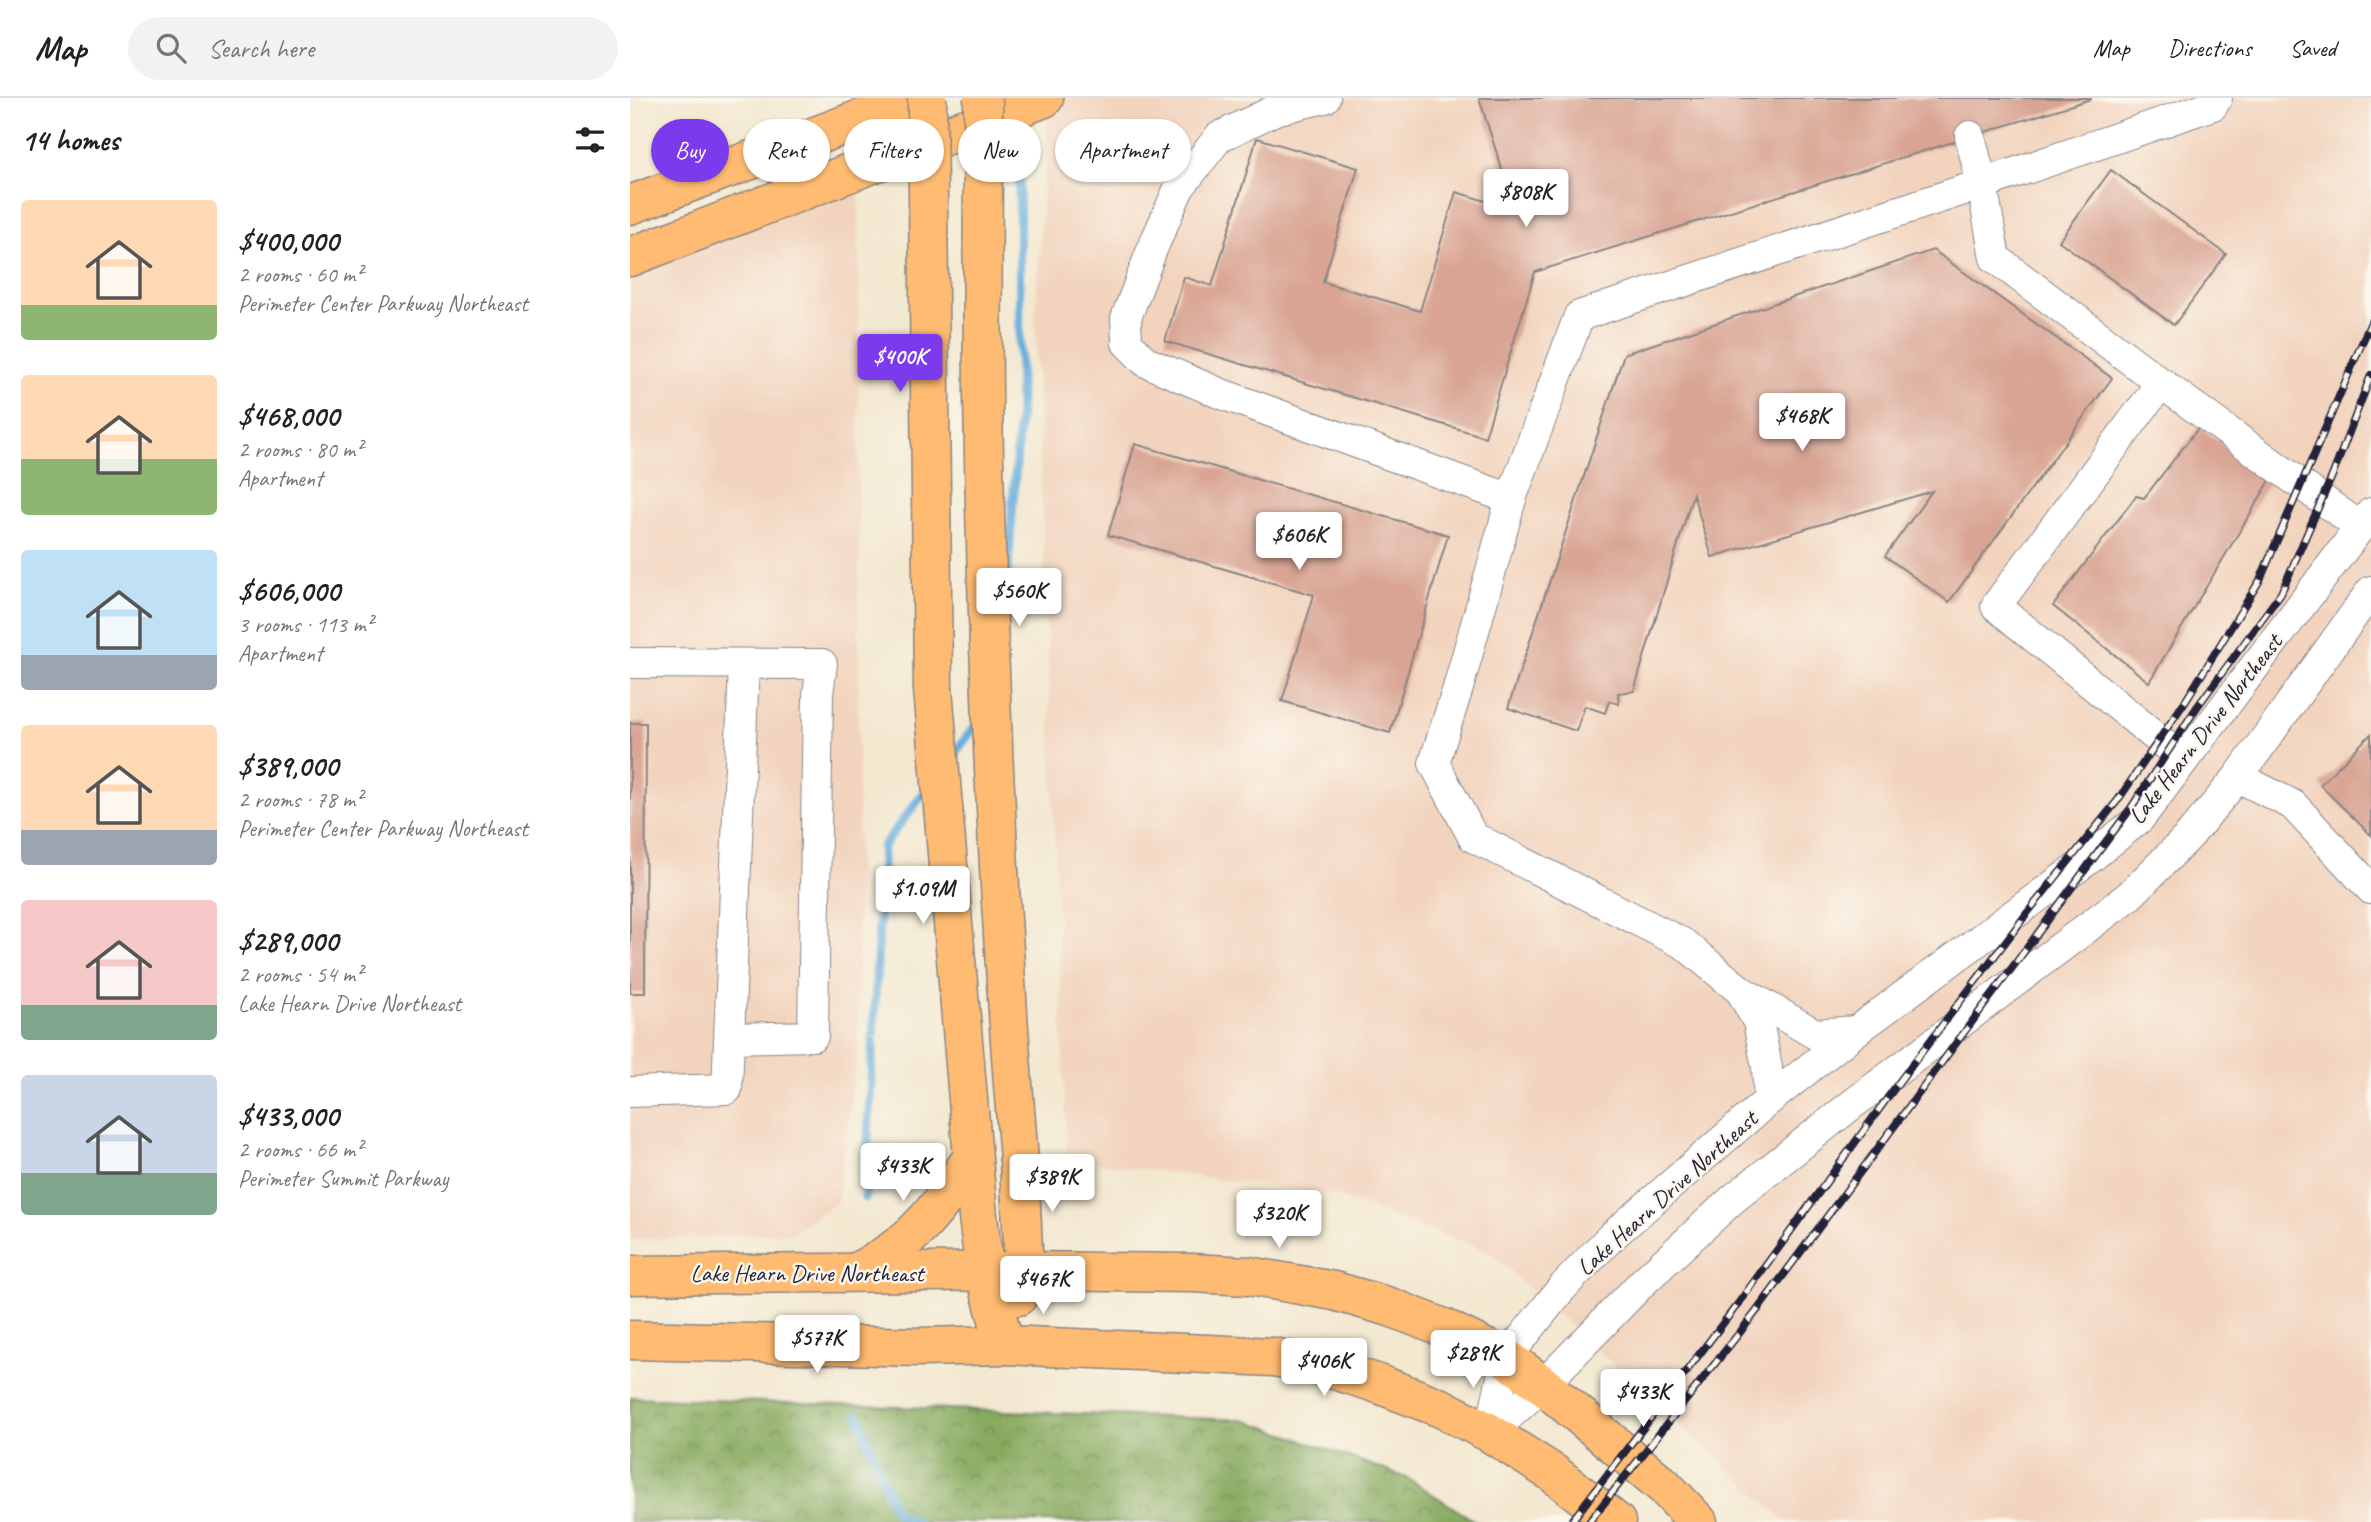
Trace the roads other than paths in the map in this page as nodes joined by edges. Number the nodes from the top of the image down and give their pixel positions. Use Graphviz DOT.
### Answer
graph roads {
  1 [pos="917,98"];
  2 [pos="927,98"];
  3 [pos="983,98"];
  4 [pos="1044,98"];
  5 [pos="1325,98"];
  6 [pos="2217,98"];
  7 [pos="1970,136"];
  8 [pos="1982,184"];
  9 [pos="630,205"];
  10 [pos="630,257"];
  11 [pos="2161,383"];
  12 [pos="1511,499"];
  13 [pos="2366,520"];
  14 [pos="2371,591"];
  15 [pos="630,663"];
  16 [pos="744,665"];
  17 [pos="2183,759"];
  18 [pos="2238,777"];
  19 [pos="2371,889"];
  20 [pos="1741,990"];
  21 [pos="1856,1031"];
  22 [pos="730,1038"];
  23 [pos="630,1092"];
  24 [pos="1769,1100"];
  25 [pos="972,1158"];
  26 [pos="1024,1271"];
  27 [pos="855,1273"];
  28 [pos="985,1273"];
  29 [pos="630,1275"];
  30 [pos="630,1340"];
  31 [pos="1005,1345"];
  32 [pos="1506,1358"];
  33 [pos="1543,1385"];
  34 [pos="1490,1433"];
  35 [pos="1616,1522"];
  36 [pos="1698,1522"];
  1 -- 9 [label="main road"];
  2 -- 25 [label="main road, bridge"];
  3 -- 26 [label="main road, bridge"];
  4 -- 10 [label="main road"];
  5 -- 12 [label="street"];
  6 -- 8 [label="street"];
  7 -- 8 [label="street"];
  8 -- 11 [label="street"];
  8 -- 12 [label="street"];
  11 -- 13 [label="street"];
  11 -- 17 [label="street"];
  12 -- 20 [label="street"];
  13 -- 17 [label="street, Lake Hearn Drive Northeast"];
  14 -- 18 [label="street, Lake Hearn Drive Northeast"];
  15 -- 16 [label="street"];
  16 -- 22 [label="street"];
  16 -- 22 [label="street"];
  17 -- 21 [label="street, Lake Hearn Drive Northeast"];
  18 -- 19 [label="street"];
  18 -- 33 [label="street, Lake Hearn Drive Northeast"];
  20 -- 21 [label="street"];
  20 -- 24 [label="street"];
  21 -- 24 [label="street, Lake Hearn Drive Northeast"];
  22 -- 23 [label="street"];
  24 -- 32 [label="street, Lake Hearn Drive Northeast"];
  25 -- 27 [label="main road"];
  25 -- 28 [label="main road"];
  26 -- 28 [label="main road, Lake Hearn Drive Northeast"];
  26 -- 31 [label="main road"];
  26 -- 32 [label="main road, Lake Hearn Drive Northeast"];
  27 -- 28 [label="main road, Lake Hearn Drive Northeast"];
  27 -- 29 [label="main road, Lake Hearn Drive Northeast"];
  28 -- 31 [label="main road"];
  30 -- 31 [label="main road"];
  31 -- 34 [label="main road"];
  32 -- 33 [label="main road, Lake Hearn Drive Northeast"];
  32 -- 34 [label="street, Lake Hearn Drive Northeast"];
  33 -- 34 [label="street, Lake Hearn Drive Northeast"];
  33 -- 36 [label="main road, Lake Hearn Drive Northeast"];
  34 -- 35 [label="main road"];
}
